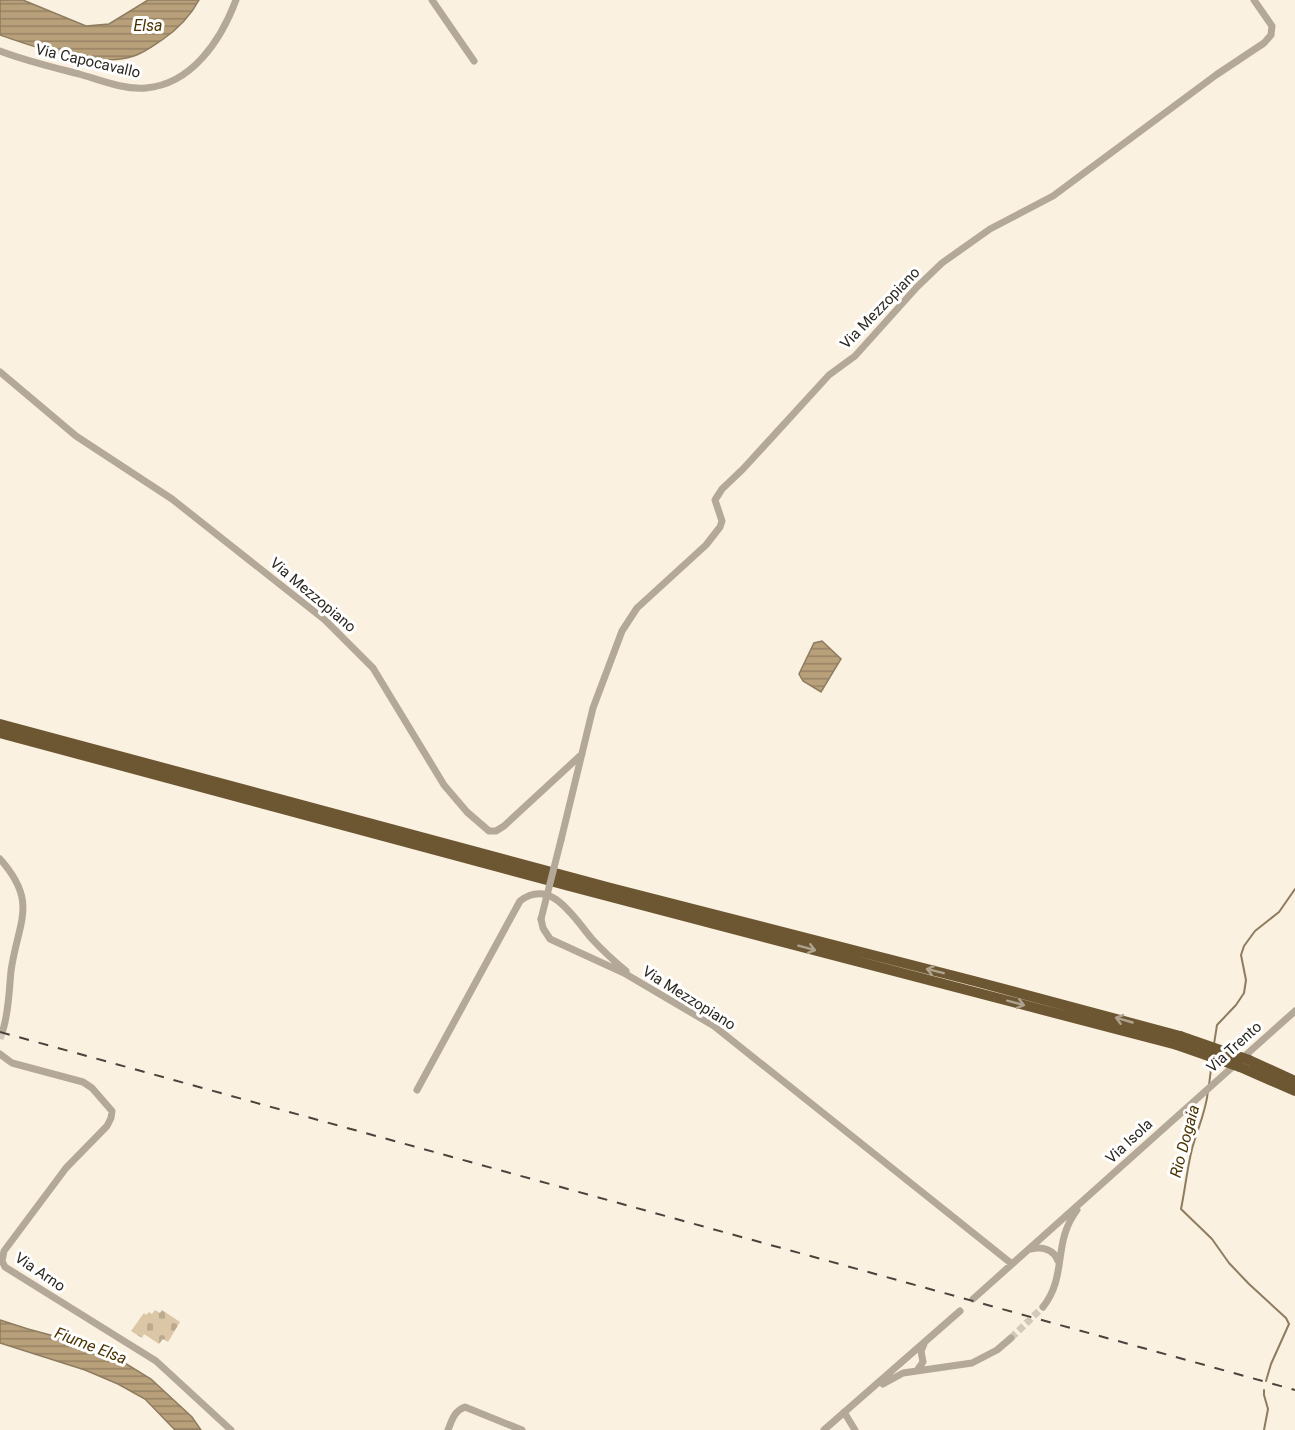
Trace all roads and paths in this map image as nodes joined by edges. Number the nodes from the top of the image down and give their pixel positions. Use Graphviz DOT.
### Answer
graph roads {
  1 [pos="236,0"];
  2 [pos="432,0"];
  3 [pos="1254,0"];
  4 [pos="0,51"];
  5 [pos="474,61"];
  6 [pos="0,372"];
  7 [pos="0,724"];
  8 [pos="0,733"];
  9 [pos="584,752"];
  10 [pos="0,859"];
  11 [pos="639,982"];
  12 [pos="1295,1011"];
  13 [pos="3,1030"];
  14 [pos="1179,1040"];
  15 [pos="0,1054"];
  16 [pos="1244,1063"];
  17 [pos="1295,1081"];
  18 [pos="417,1090"];
  19 [pos="1295,1091"];
  20 [pos="1190,1104"];
  21 [pos="1087,1199"];
  22 [pos="1043,1243"];
  23 [pos="1061,1244"];
  24 [pos="1012,1264"];
  25 [pos="1060,1267"];
  26 [pos="973,1299"];
  27 [pos="1043,1307"];
  28 [pos="960,1311"];
  29 [pos="1011,1338"];
  30 [pos="917,1355"];
  31 [pos="943,1367"];
  32 [pos="916,1370"];
  33 [pos="870,1391"];
  34 [pos="844,1412"];
  35 [pos="231,1430"];
  36 [pos="448,1430"];
  37 [pos="522,1430"];
  38 [pos="824,1430"];
  39 [pos="855,1430"];
  1 -- 4 [label="street, Via Capocavallo"];
  2 -- 5 [label="street"];
  3 -- 9 [label="street, Via Mezzopiano"];
  6 -- 9 [label="street, Via Mezzopiano"];
  14 -- 7 [label="highway, one-way"];
  8 -- 14 [label="highway, one-way"];
  9 -- 11 [label="street, Via Mezzopiano, bridge"];
  10 -- 13 [label="street"];
  11 -- 18 [label="street"];
  11 -- 24 [label="street, Via Mezzopiano"];
  12 -- 20 [label="street, Via Trento"];
  14 -- 16 [label="highway, bridge"];
  15 -- 35 [label="street, Via Arno"];
  16 -- 17 [label="highway"];
  16 -- 19 [label="highway"];
  20 -- 21 [label="street, Via Isola"];
  21 -- 22 [label="street, Via Isola"];
  21 -- 23 [label="street, Via Isola"];
  22 -- 23 [label="street, Via Isola"];
  22 -- 23 [label="street"];
  22 -- 24 [label="street, Via Isola"];
  22 -- 25 [label="street"];
  23 -- 25 [label="street, Via Isola"];
  24 -- 26 [label="street, Via Isola"];
  25 -- 27 [label="street, Via Isola"];
  28 -- 30 [label="street"];
  29 -- 31 [label="street"];
  30 -- 31 [label="street"];
  30 -- 32 [label="street"];
  30 -- 32 [label="street"];
  30 -- 33 [label="street"];
  31 -- 32 [label="street"];
  32 -- 33 [label="street"];
  33 -- 34 [label="street"];
  34 -- 38 [label="street"];
  34 -- 39 [label="street"];
  36 -- 37 [label="street"];
}
